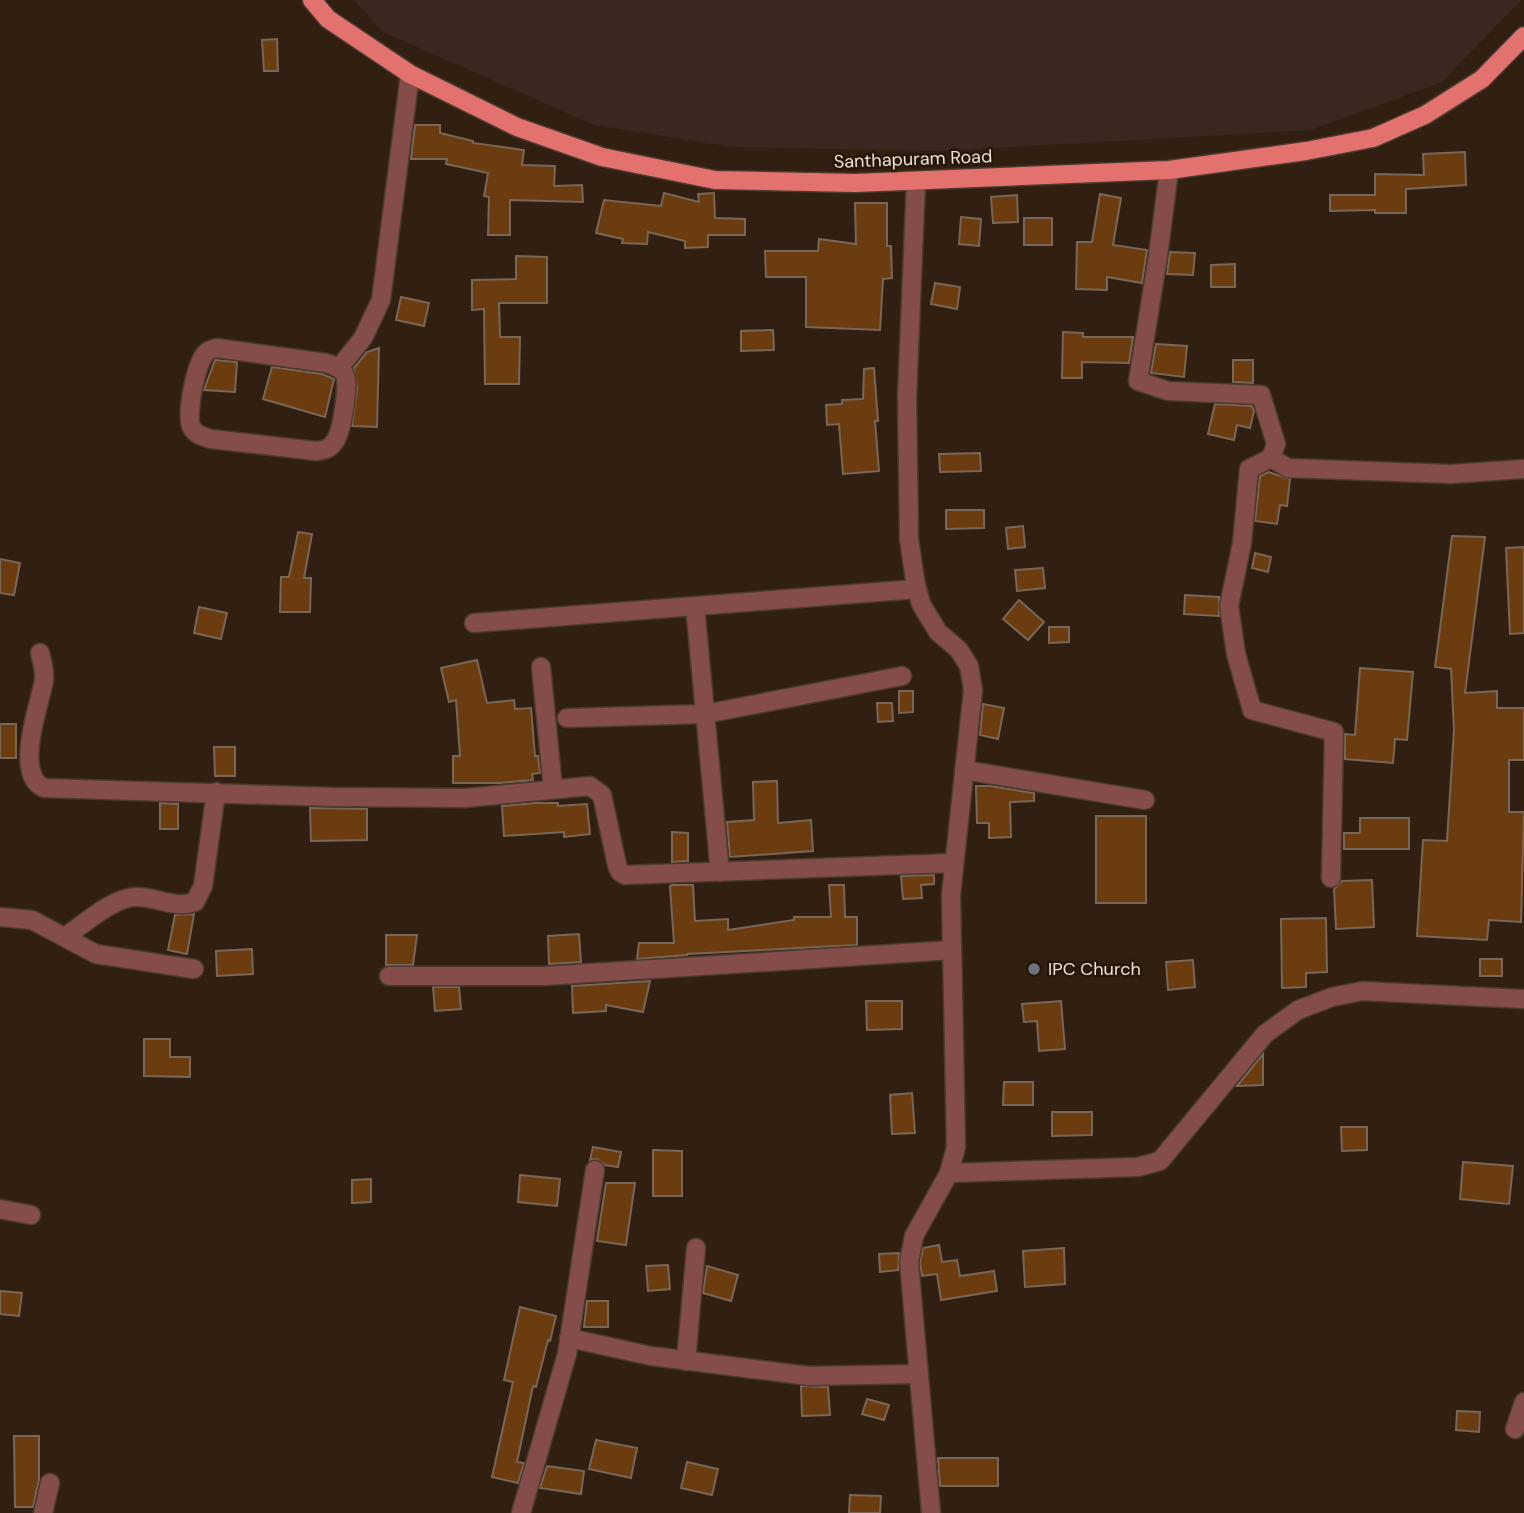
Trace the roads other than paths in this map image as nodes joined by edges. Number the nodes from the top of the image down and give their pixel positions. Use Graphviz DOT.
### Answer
graph roads {
  1 [pos="312,0"];
  2 [pos="1524,36"];
  3 [pos="410,74"];
  4 [pos="1169,170"];
  5 [pos="916,181"];
  6 [pos="339,368"];
  7 [pos="1271,458"];
  8 [pos="1524,469"];
  9 [pos="917,589"];
  10 [pos="695,606"];
  11 [pos="474,623"];
  12 [pos="40,653"];
  13 [pos="541,667"];
  14 [pos="902,676"];
  15 [pos="705,714"];
  16 [pos="567,718"];
  17 [pos="964,770"];
  18 [pos="553,789"];
  19 [pos="216,792"];
  20 [pos="1145,800"];
  21 [pos="954,863"];
  22 [pos="720,872"];
  23 [pos="1331,878"];
  24 [pos="0,917"];
  25 [pos="66,936"];
  26 [pos="952,950"];
  27 [pos="194,969"];
  28 [pos="389,976"];
  29 [pos="1524,999"];
  30 [pos="595,1170"];
  31 [pos="949,1173"];
  32 [pos="0,1209"];
  33 [pos="31,1215"];
  34 [pos="696,1248"];
  35 [pos="569,1338"];
  36 [pos="687,1361"];
  37 [pos="919,1374"];
  38 [pos="1524,1402"];
  39 [pos="1514,1429"];
  40 [pos="50,1483"];
  41 [pos="43,1513"];
  42 [pos="521,1513"];
  43 [pos="931,1513"];
  1 -- 3 [label="main road, Santhapuram Road"];
  2 -- 4 [label="main road, Santhapuram Road"];
  3 -- 5 [label="main road, Santhapuram Road"];
  3 -- 6 [label="street"];
  4 -- 5 [label="main road, Santhapuram Road"];
  4 -- 7 [label="street"];
  5 -- 9 [label="street"];
  6 -- 6 [label="street"];
  7 -- 8 [label="street"];
  7 -- 23 [label="street"];
  9 -- 10 [label="street"];
  9 -- 17 [label="street"];
  10 -- 11 [label="street"];
  10 -- 15 [label="street"];
  12 -- 19 [label="street"];
  13 -- 18 [label="street"];
  14 -- 15 [label="street"];
  15 -- 16 [label="street"];
  15 -- 22 [label="street"];
  17 -- 20 [label="street"];
  17 -- 21 [label="street"];
  18 -- 19 [label="street"];
  18 -- 22 [label="street"];
  19 -- 25 [label="street"];
  21 -- 22 [label="street"];
  21 -- 26 [label="street"];
  24 -- 25 [label="street"];
  25 -- 27 [label="street"];
  26 -- 28 [label="street"];
  26 -- 31 [label="street"];
  29 -- 31 [label="street"];
  30 -- 35 [label="street"];
  31 -- 37 [label="street"];
  32 -- 33 [label="street"];
  34 -- 36 [label="street"];
  35 -- 36 [label="street"];
  35 -- 42 [label="street"];
  36 -- 37 [label="street"];
  37 -- 43 [label="street"];
  38 -- 39 [label="street"];
  40 -- 41 [label="street"];
}
